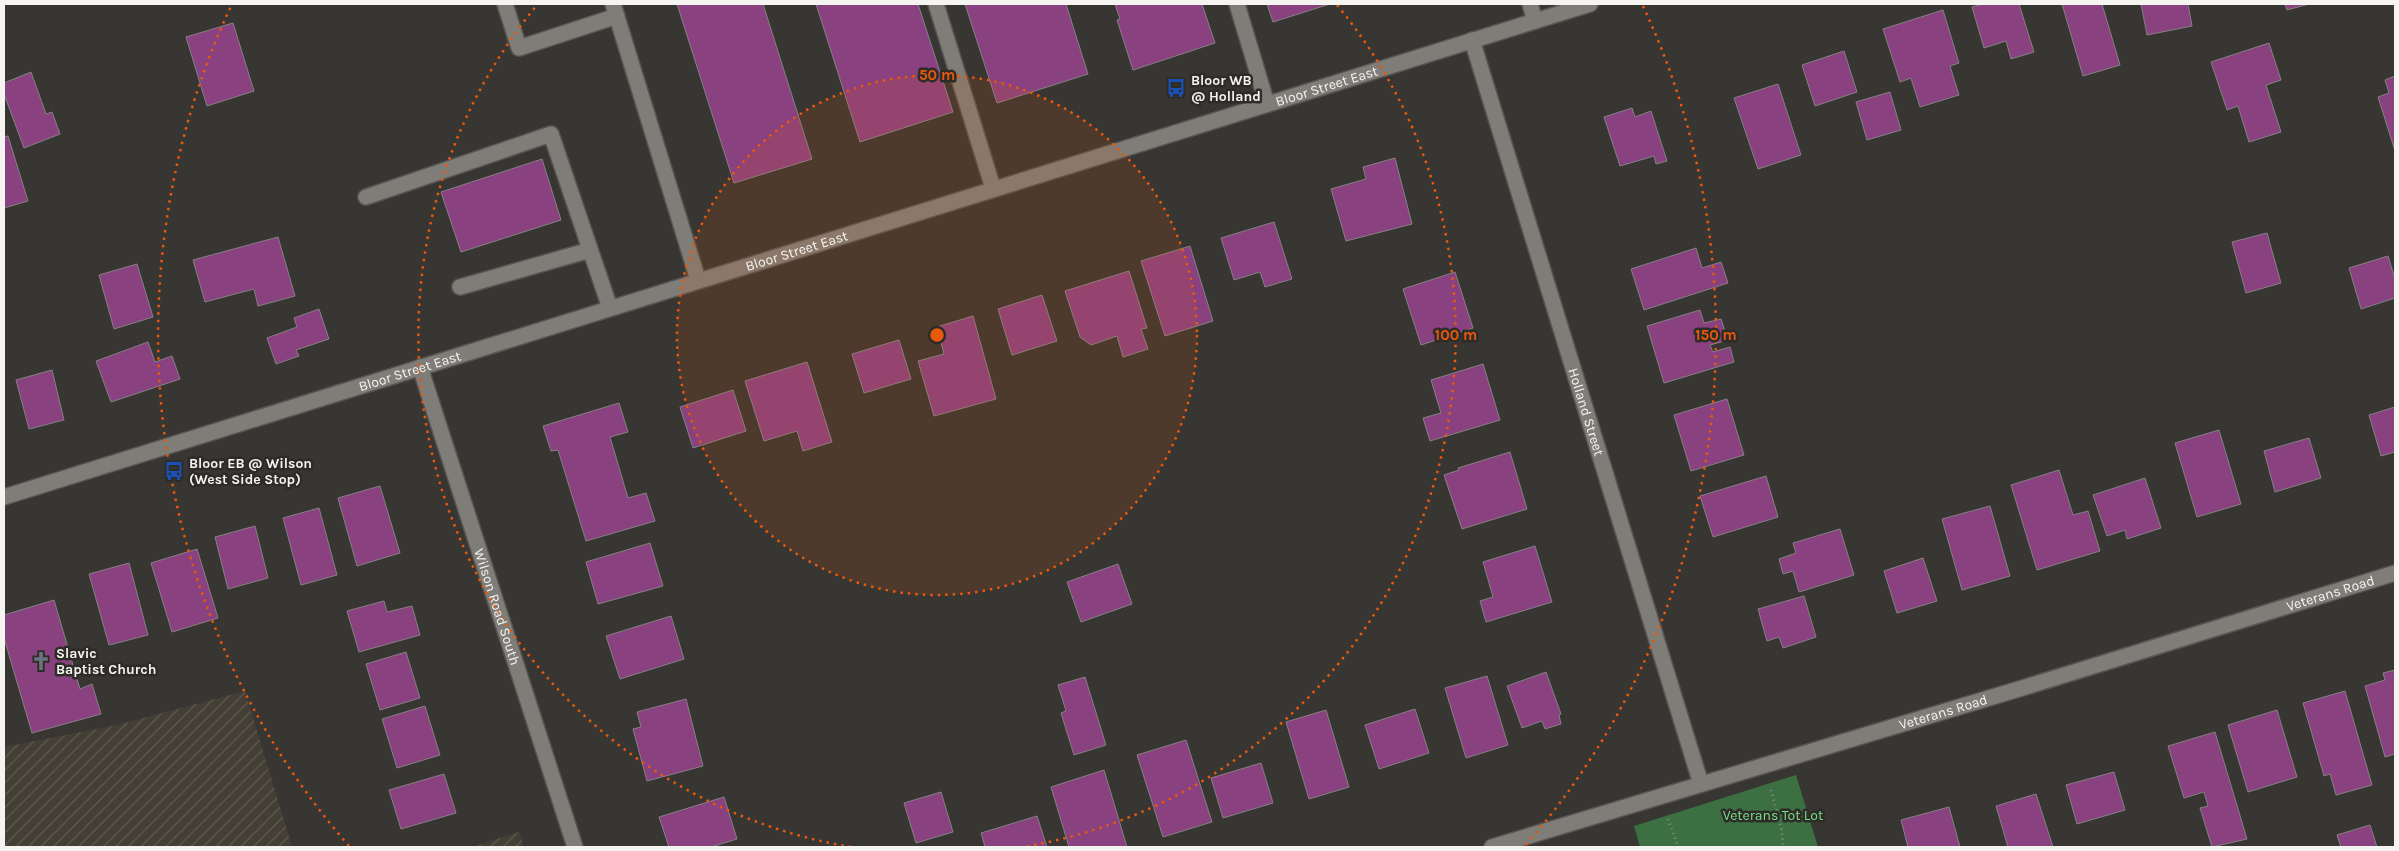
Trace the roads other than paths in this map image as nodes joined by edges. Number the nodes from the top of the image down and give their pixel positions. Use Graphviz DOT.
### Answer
graph roads {
  1 [pos="505,4"];
  2 [pos="936,4"];
  3 [pos="1237,4"];
  4 [pos="1530,4"];
  5 [pos="1590,4"];
  6 [pos="615,10"];
  7 [pos="1536,21"];
  8 [pos="1472,40"];
  9 [pos="1267,104"];
  10 [pos="993,188"];
  11 [pos="366,197"];
  12 [pos="590,250"];
  13 [pos="698,280"];
  14 [pos="460,287"];
  15 [pos="610,308"];
  16 [pos="420,367"];
  17 [pos="4,497"];
  18 [pos="2395,573"];
  19 [pos="1701,784"];
  20 [pos="575,847"];
  21 [pos="1492,847"];
  1 -- 6 [label="street"];
  2 -- 10 [label="street"];
  3 -- 9 [label="street"];
  4 -- 7 [label="street"];
  5 -- 7 [label="street, Bloor Street East"];
  6 -- 13 [label="street"];
  7 -- 8 [label="street, Bloor Street East"];
  8 -- 9 [label="street, Bloor Street East"];
  8 -- 19 [label="street, Holland Street"];
  9 -- 10 [label="street, Bloor Street East"];
  10 -- 13 [label="street, Bloor Street East"];
  11 -- 12 [label="street"];
  12 -- 14 [label="street"];
  12 -- 15 [label="street"];
  13 -- 15 [label="street, Bloor Street East"];
  15 -- 16 [label="street, Bloor Street East"];
  16 -- 17 [label="street, Bloor Street East"];
  16 -- 20 [label="street, Wilson Road South"];
  18 -- 19 [label="street, Veterans Road"];
  19 -- 21 [label="street, Veterans Road"];
}
